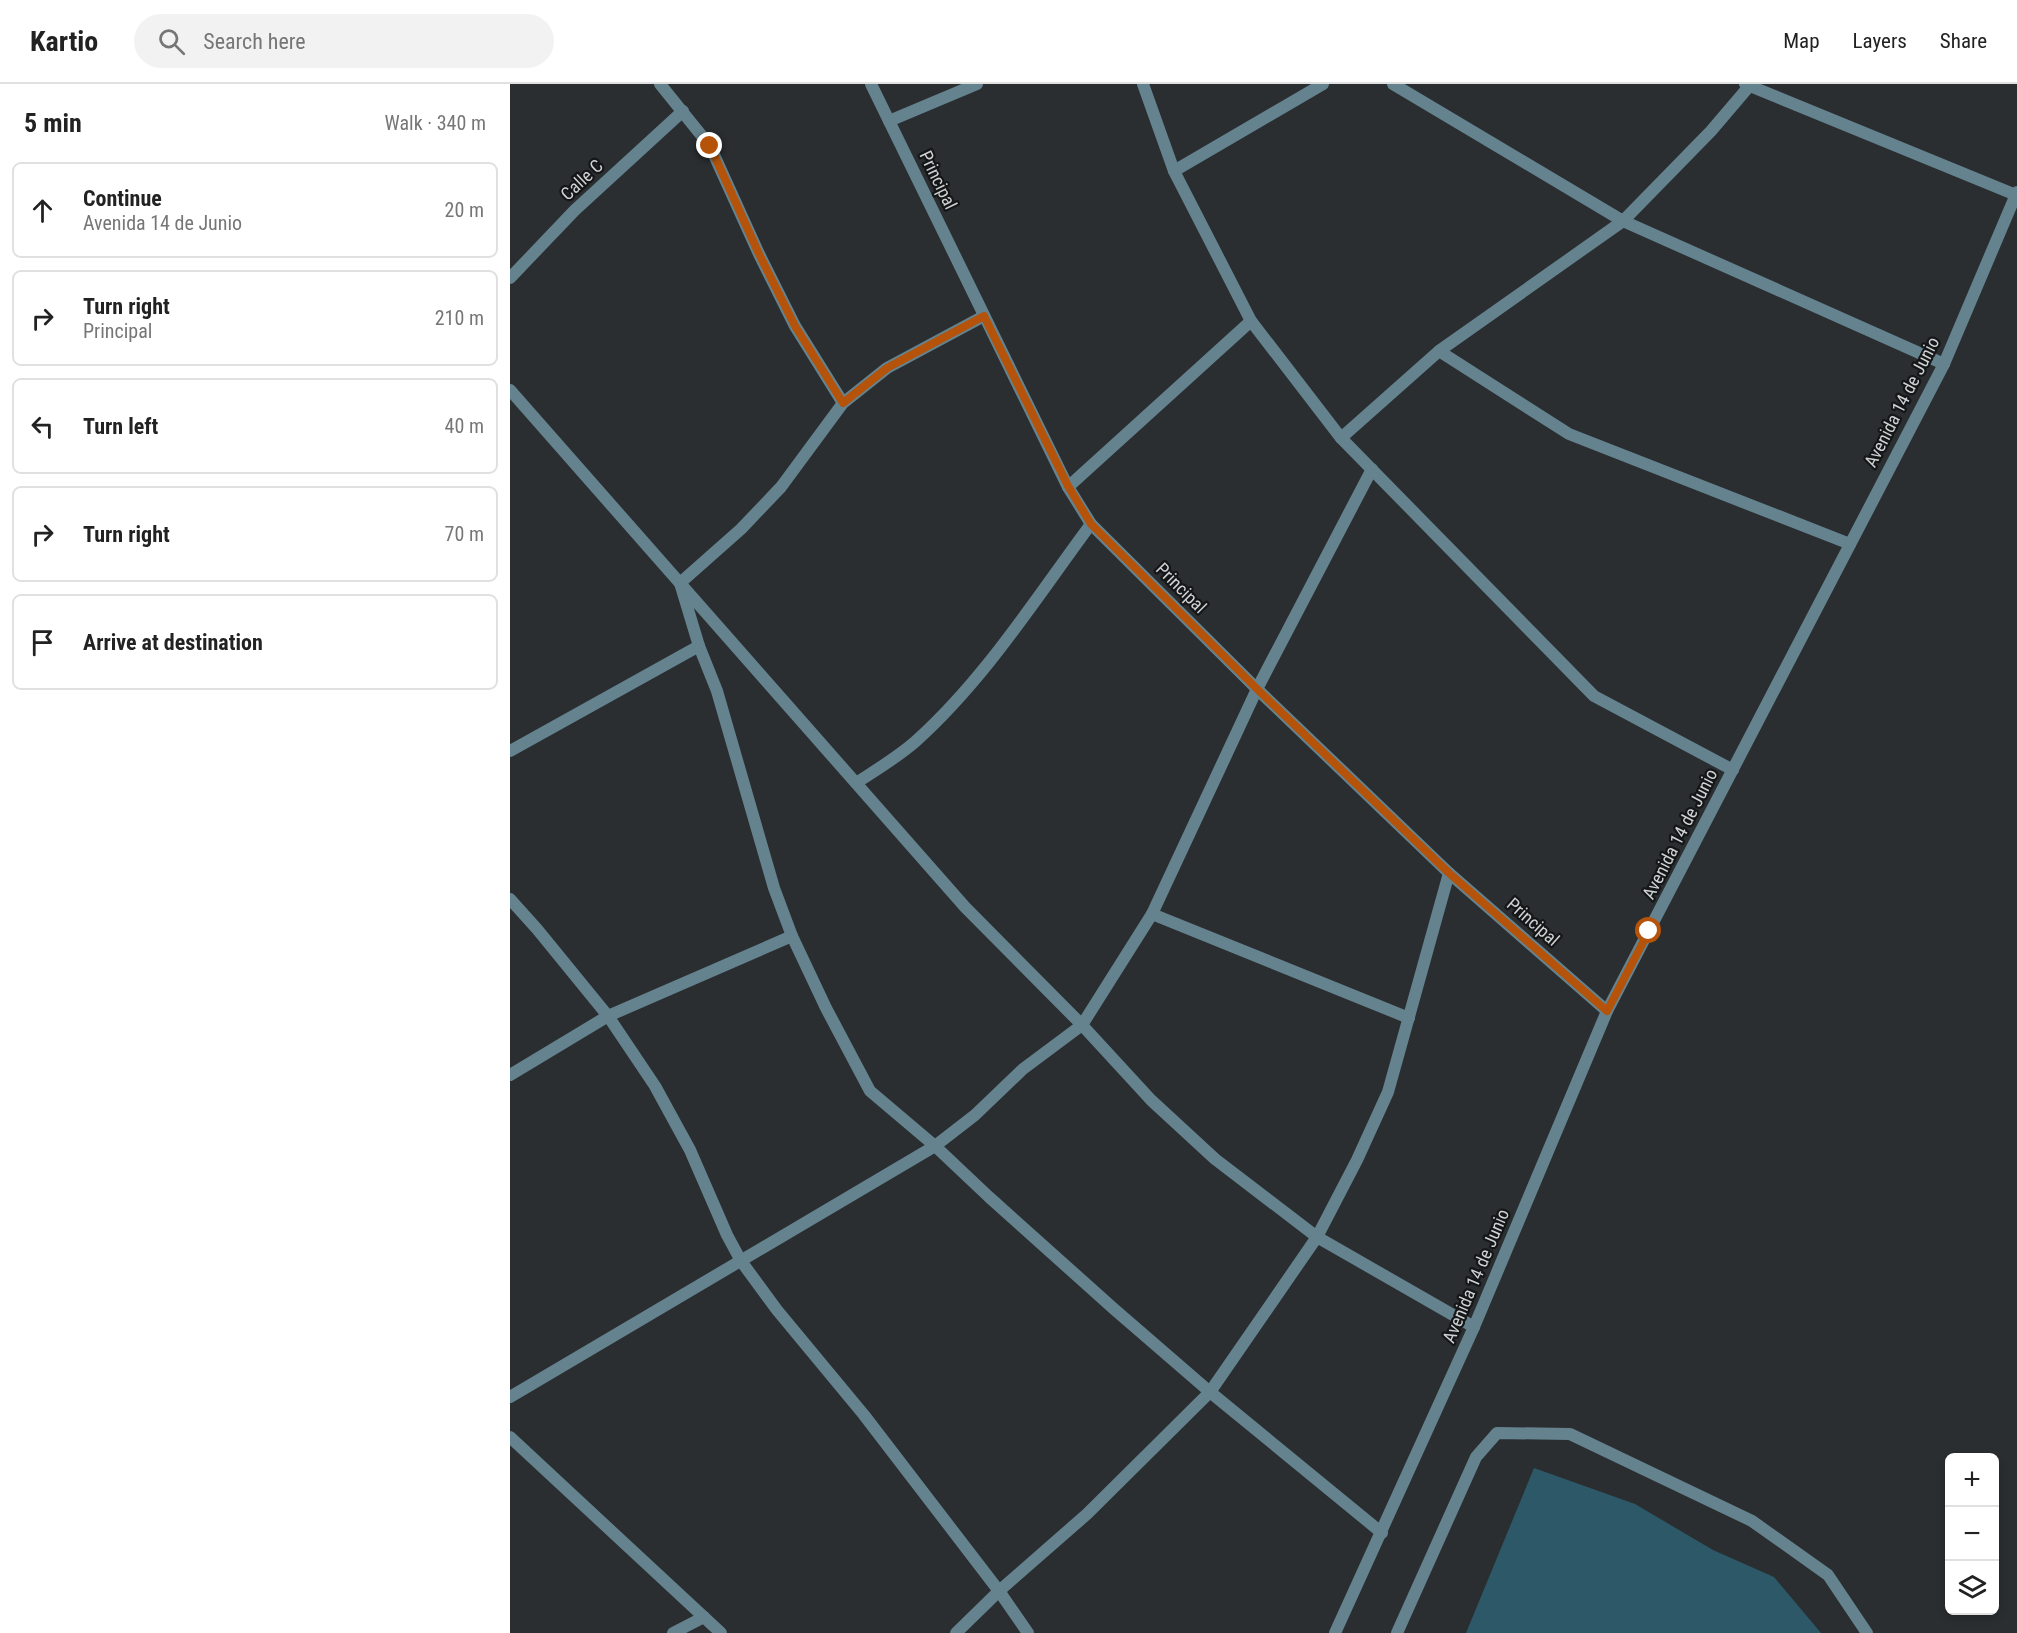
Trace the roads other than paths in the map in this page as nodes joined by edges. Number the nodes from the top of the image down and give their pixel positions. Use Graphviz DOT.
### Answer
graph roads {
  1 [pos="660,84"];
  2 [pos="872,84"];
  3 [pos="977,84"];
  4 [pos="1143,84"];
  5 [pos="1323,84"];
  6 [pos="1393,84"];
  7 [pos="1748,85"];
  8 [pos="682,111"];
  9 [pos="889,121"];
  10 [pos="1174,171"];
  11 [pos="2016,194"];
  12 [pos="1623,221"];
  13 [pos="510,278"];
  14 [pos="984,316"];
  15 [pos="1251,321"];
  16 [pos="1439,351"];
  17 [pos="1944,364"];
  18 [pos="510,390"];
  19 [pos="843,403"];
  20 [pos="1341,438"];
  21 [pos="1372,469"];
  22 [pos="1068,486"];
  23 [pos="1091,524"];
  24 [pos="1850,544"];
  25 [pos="680,583"];
  26 [pos="699,646"];
  27 [pos="1257,689"];
  28 [pos="510,751"];
  29 [pos="1733,770"];
  30 [pos="856,783"];
  31 [pos="1449,873"];
  32 [pos="510,899"];
  33 [pos="1152,914"];
  34 [pos="792,936"];
  35 [pos="1607,1011"];
  36 [pos="608,1016"];
  37 [pos="1409,1018"];
  38 [pos="1082,1025"];
  39 [pos="510,1075"];
  40 [pos="935,1146"];
  41 [pos="1317,1237"];
  42 [pos="741,1261"];
  43 [pos="1474,1327"];
  44 [pos="1210,1392"];
  45 [pos="510,1397"];
  46 [pos="510,1437"];
  47 [pos="1382,1533"];
  48 [pos="999,1591"];
  49 [pos="704,1617"];
  50 [pos="673,1633"];
  51 [pos="721,1633"];
  52 [pos="956,1633"];
  53 [pos="1028,1633"];
  54 [pos="1335,1633"];
  55 [pos="1397,1633"];
  56 [pos="1867,1633"];
  1 -- 8 [label="street"];
  2 -- 9 [label="street, Principal"];
  3 -- 9 [label="street"];
  4 -- 10 [label="street"];
  5 -- 10 [label="street"];
  6 -- 12 [label="street"];
  7 -- 11 [label="street"];
  7 -- 12 [label="street"];
  8 -- 13 [label="street, Calle C"];
  8 -- 19 [label="street"];
  9 -- 14 [label="street, Principal"];
  10 -- 15 [label="street"];
  11 -- 17 [label="street, Avenida 14 de Junio"];
  12 -- 16 [label="street"];
  12 -- 17 [label="street"];
  14 -- 19 [label="street"];
  14 -- 22 [label="street, Principal"];
  15 -- 20 [label="street"];
  15 -- 22 [label="street"];
  16 -- 20 [label="street"];
  16 -- 24 [label="street"];
  17 -- 24 [label="street, Avenida 14 de Junio"];
  18 -- 25 [label="street"];
  19 -- 25 [label="street"];
  20 -- 21 [label="street"];
  21 -- 27 [label="street"];
  21 -- 29 [label="street"];
  22 -- 23 [label="street, Principal"];
  23 -- 27 [label="street, Principal"];
  23 -- 30 [label="street"];
  24 -- 29 [label="street, Avenida 14 de Junio"];
  25 -- 26 [label="street"];
  25 -- 30 [label="street"];
  26 -- 28 [label="street"];
  26 -- 34 [label="street"];
  27 -- 31 [label="street, Principal"];
  27 -- 33 [label="street"];
  29 -- 35 [label="street, Avenida 14 de Junio"];
  30 -- 38 [label="street"];
  31 -- 35 [label="street, Principal"];
  31 -- 37 [label="street"];
  32 -- 36 [label="street"];
  33 -- 37 [label="street"];
  33 -- 38 [label="street"];
  34 -- 36 [label="street"];
  34 -- 40 [label="street"];
  35 -- 43 [label="street, Avenida 14 de Junio"];
  36 -- 39 [label="street"];
  36 -- 42 [label="street"];
  37 -- 41 [label="street"];
  38 -- 40 [label="street"];
  38 -- 41 [label="street"];
  40 -- 42 [label="street"];
  40 -- 44 [label="street"];
  41 -- 43 [label="street"];
  41 -- 44 [label="street"];
  42 -- 45 [label="street"];
  42 -- 48 [label="street"];
  43 -- 47 [label="street, Avenida 14 de Junio"];
  44 -- 47 [label="street"];
  44 -- 48 [label="street"];
  46 -- 49 [label="street"];
  47 -- 54 [label="street, Avenida 14 de Junio"];
  48 -- 52 [label="street"];
  48 -- 53 [label="street"];
  49 -- 50 [label="street"];
  49 -- 51 [label="street"];
  55 -- 56 [label="street"];
}
